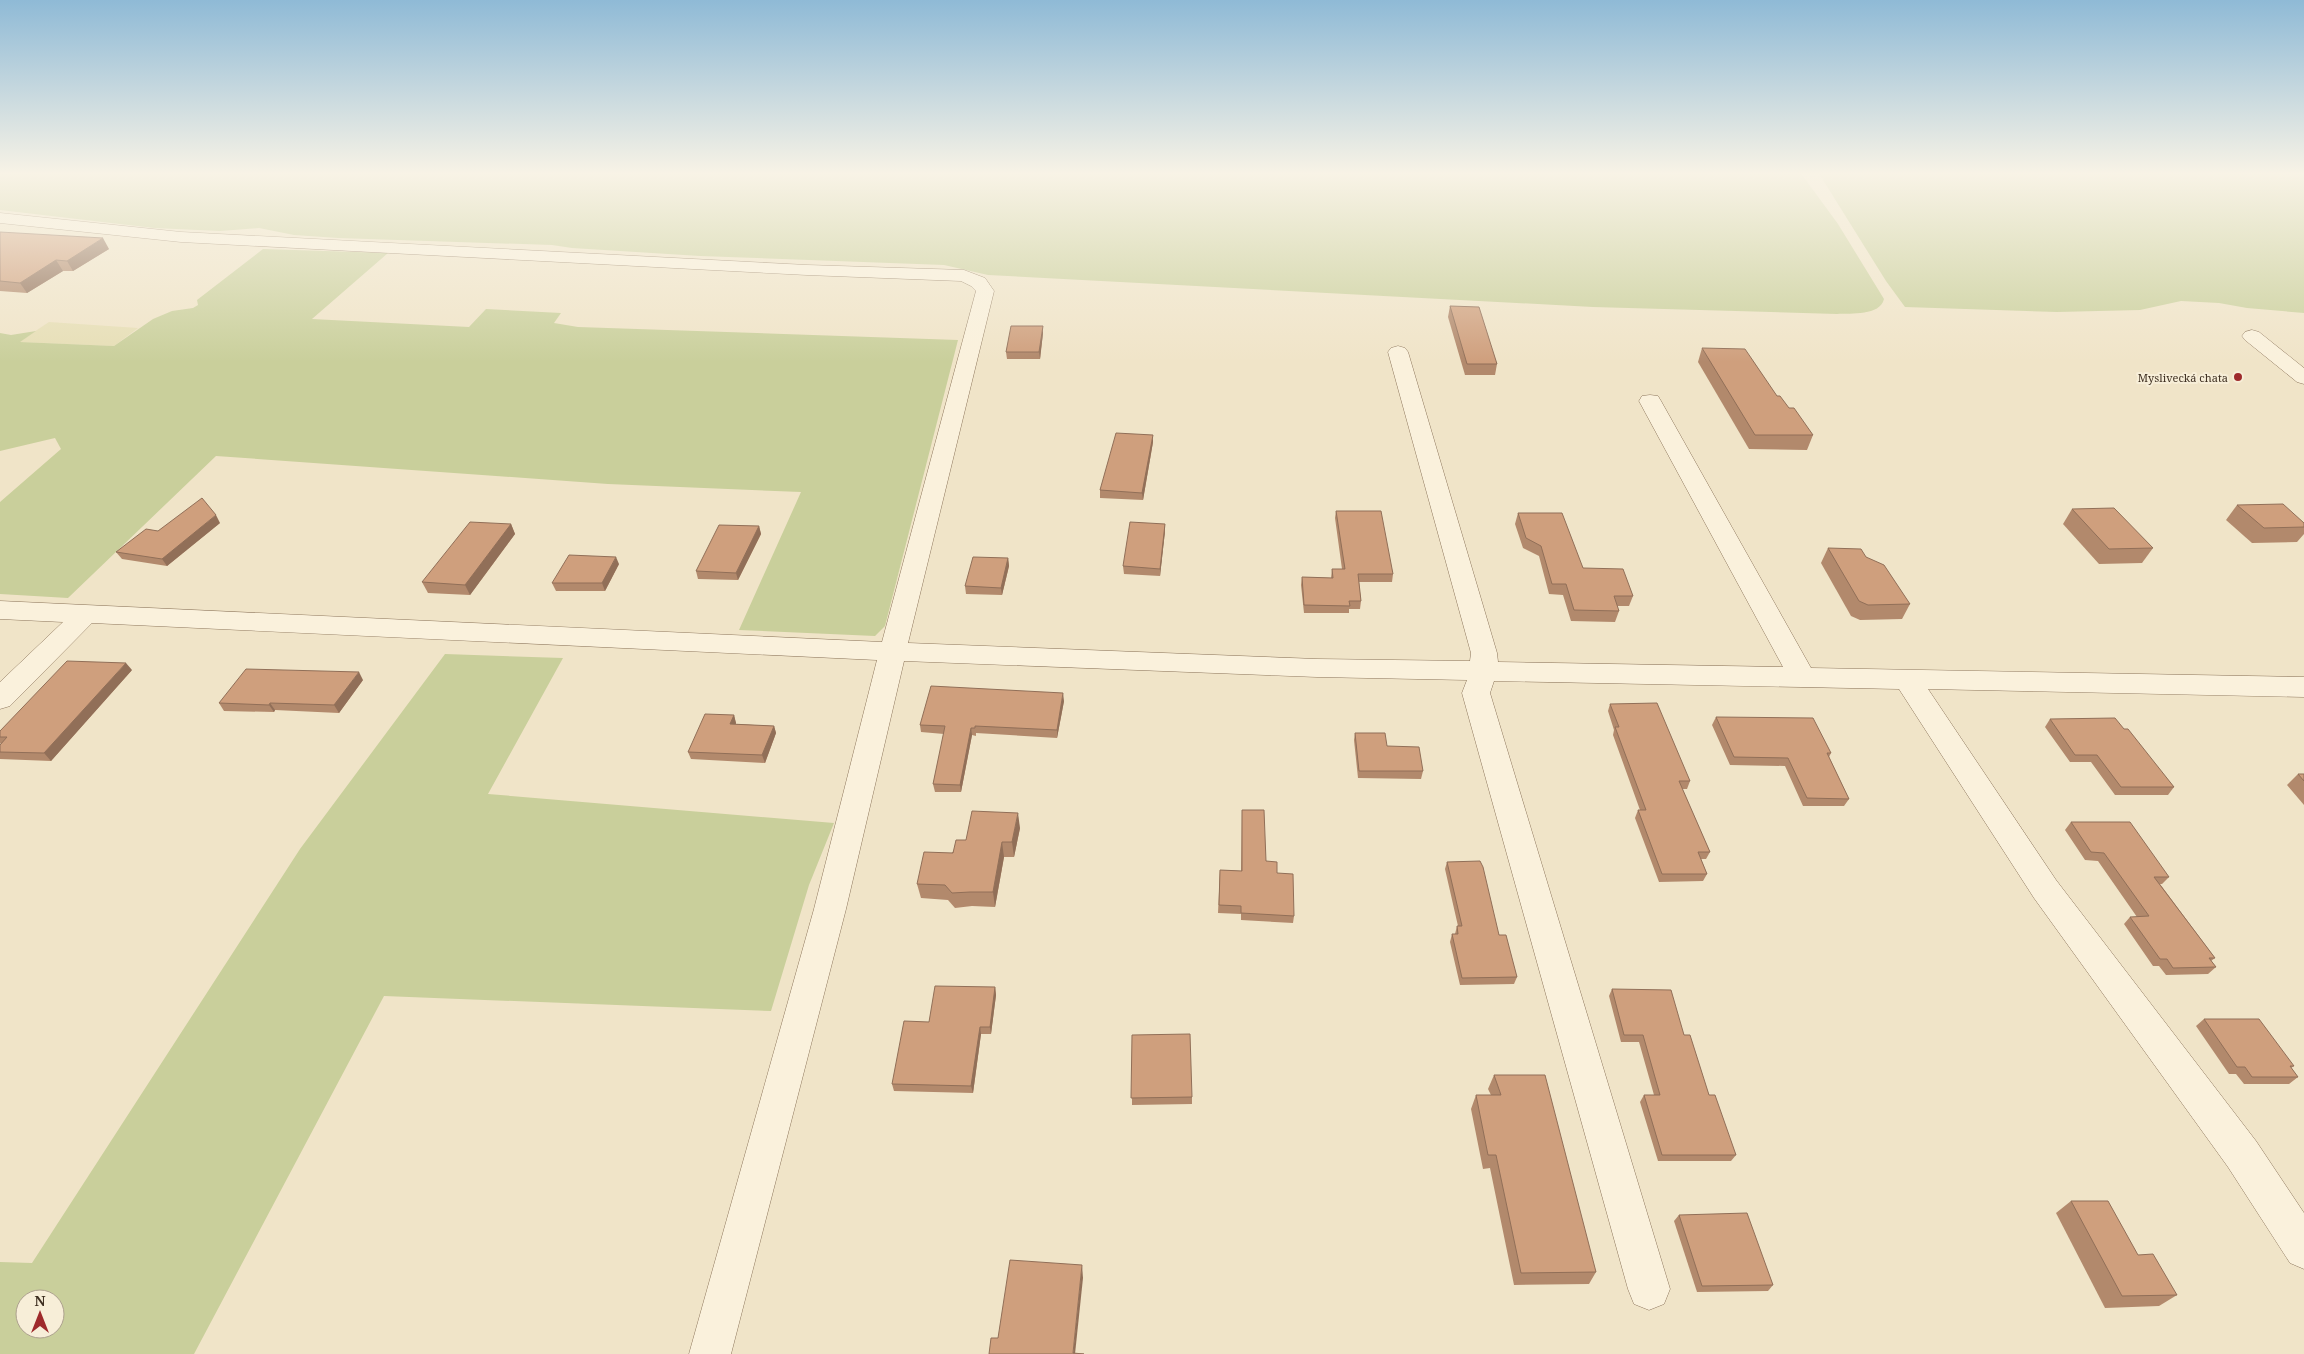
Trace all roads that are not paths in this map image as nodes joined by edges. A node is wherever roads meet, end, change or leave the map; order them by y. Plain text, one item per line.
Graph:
1 (164, 235) edge
2 (2252, 336) dead end
3 (1398, 352) dead end
4 (2304, 378) edge
5 (1650, 401) dead end
6 (0, 610) edge
7 (86, 614) junction
8 (893, 651) junction
9 (1484, 670) junction
10 (1802, 677) junction
11 (1907, 680) junction
12 (2304, 687) edge
13 (0, 699) edge
14 (2304, 1249) edge
15 (1649, 1289) dead end
16 (710, 1354) edge

1 - 8 street
2 - 4 street
3 - 9 street
5 - 10 street
6 - 7 street
7 - 8 street
7 - 13 street
8 - 9 street
8 - 16 street
9 - 10 street
9 - 15 street
10 - 11 street
11 - 12 street
11 - 14 street

